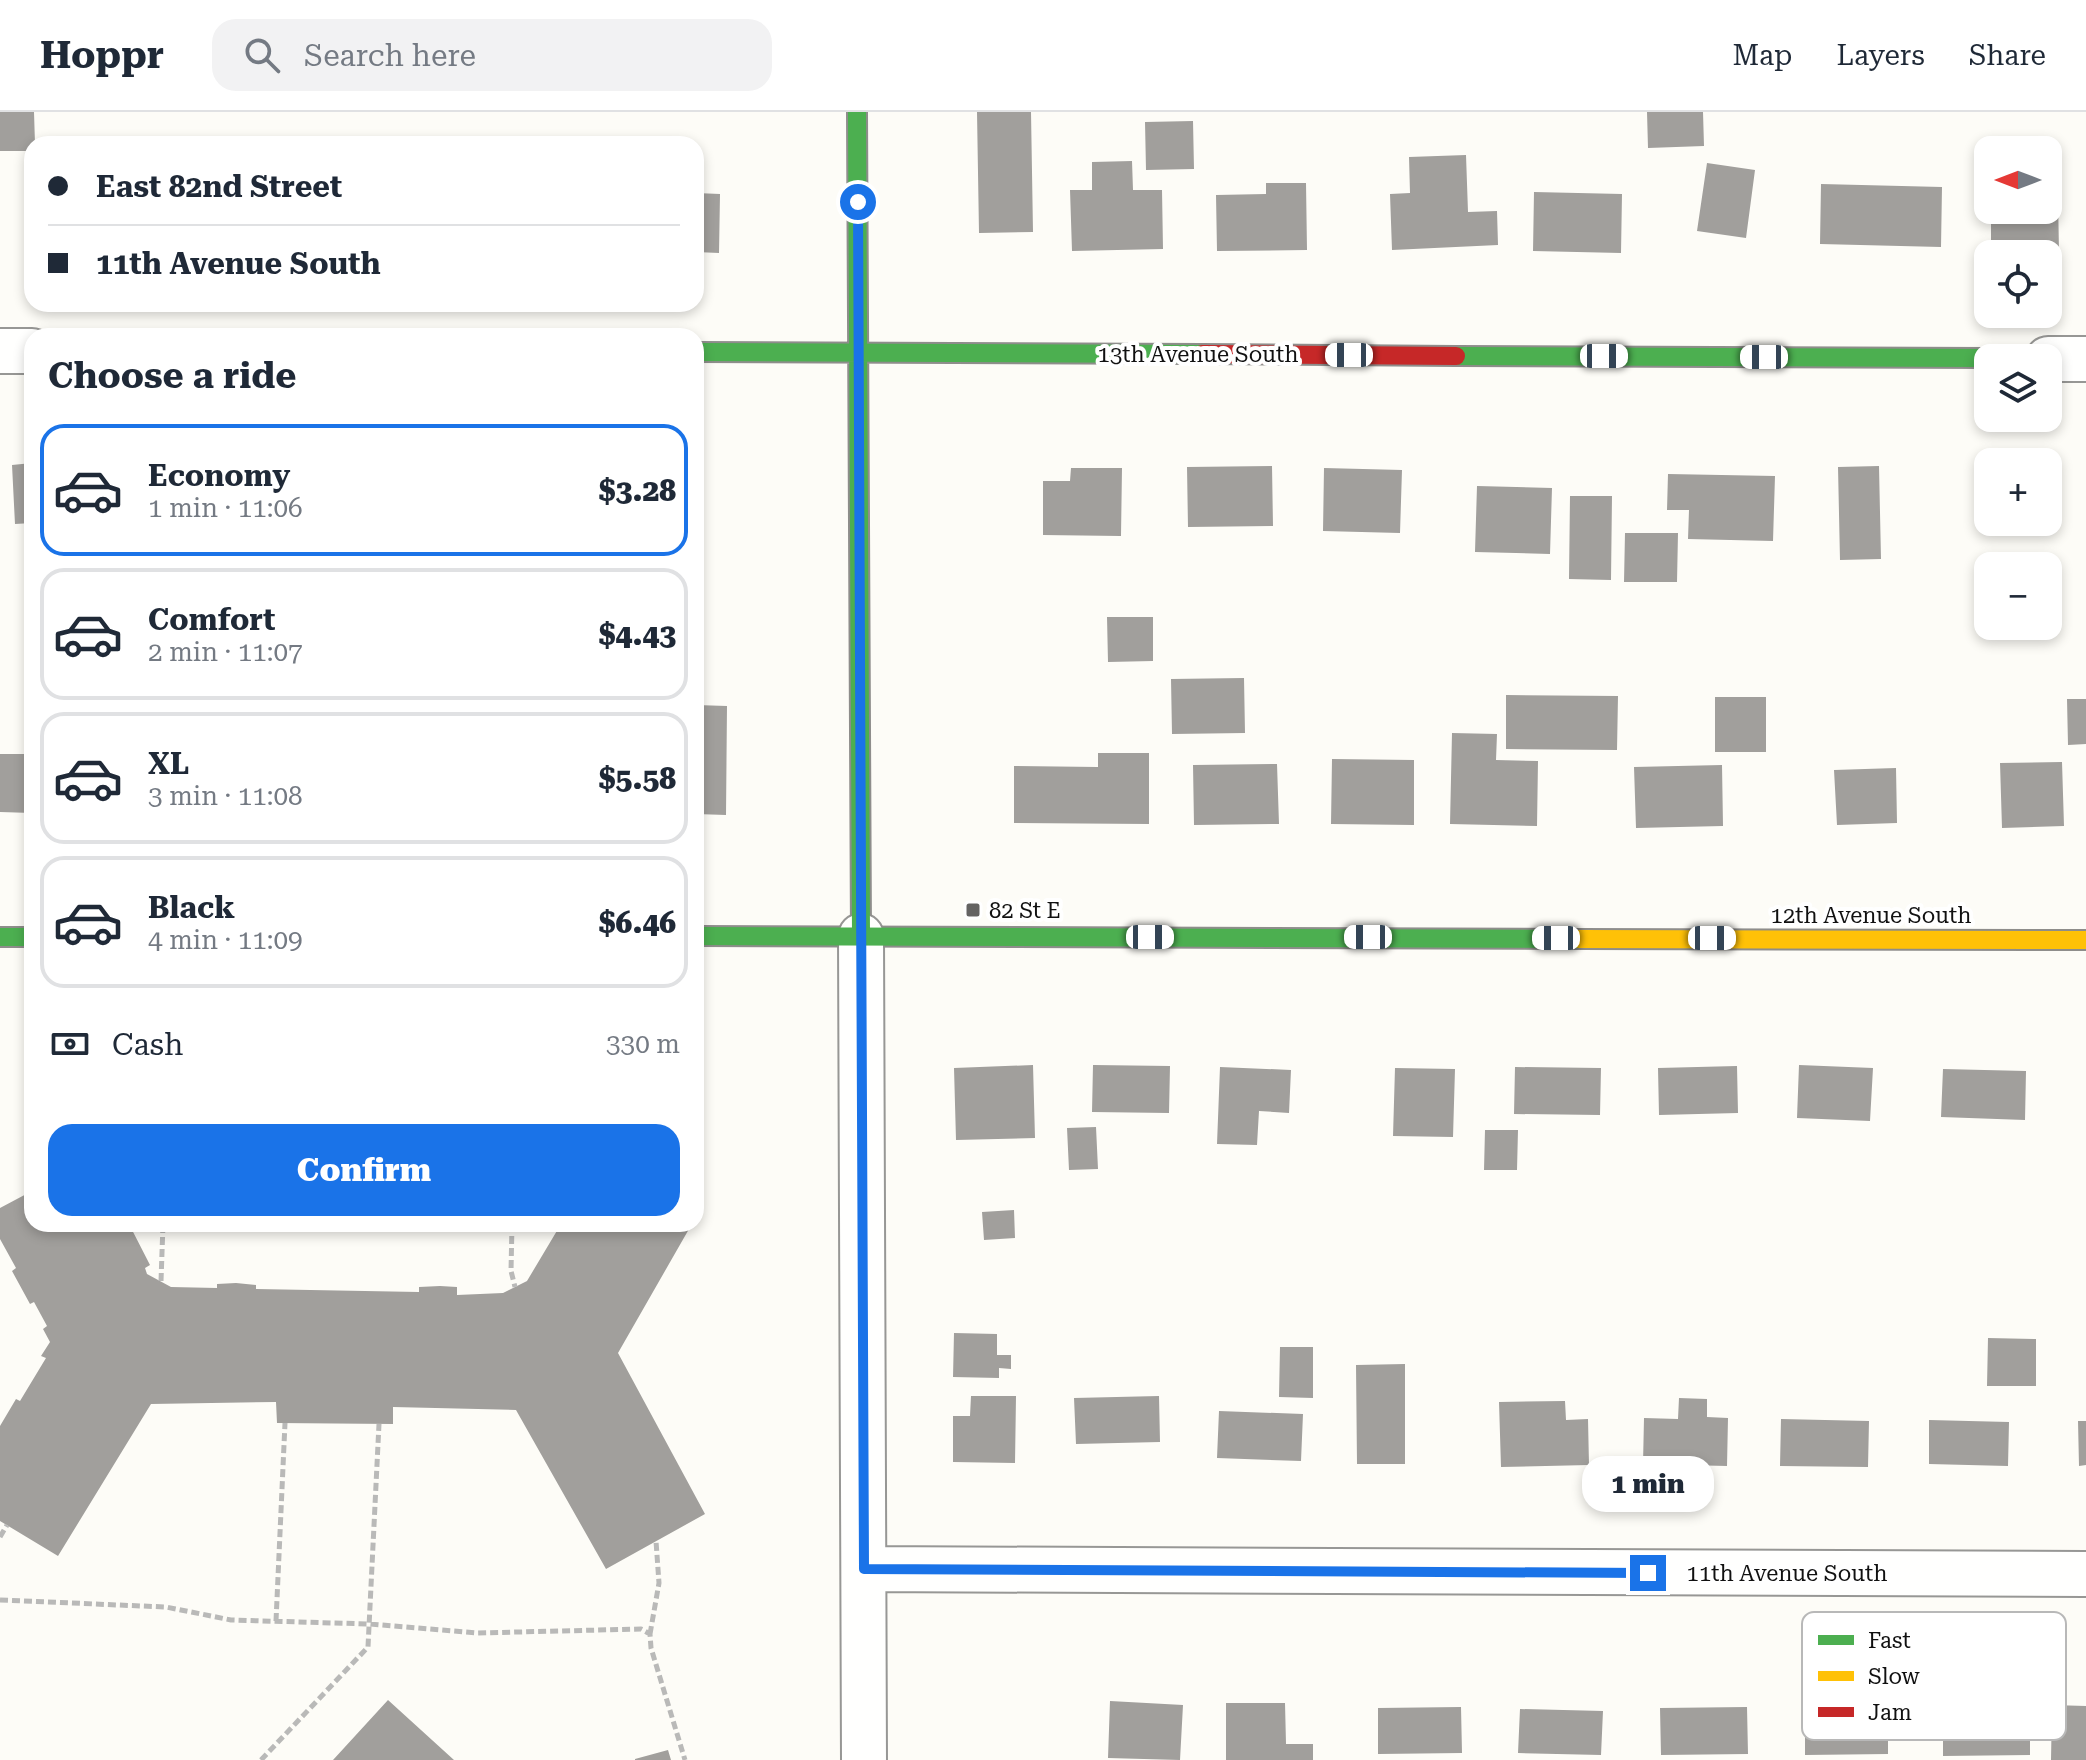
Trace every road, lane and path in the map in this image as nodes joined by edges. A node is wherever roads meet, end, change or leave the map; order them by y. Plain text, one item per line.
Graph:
1 (857, 112) edge
2 (0, 351) edge
3 (24, 351) edge
4 (704, 352) edge
5 (858, 352) junction
6 (1974, 358) edge
7 (2062, 359) edge
8 (2086, 359) edge
9 (704, 936) edge
10 (861, 936) junction
11 (0, 937) edge
12 (24, 937) edge
13 (2086, 940) edge
14 (163, 1232) edge
15 (512, 1232) edge
16 (161, 1281) dead end
17 (515, 1287) dead end
18 (285, 1423) dead end
19 (379, 1424) dead end
20 (7, 1525) dead end
21 (0, 1537) edge
22 (656, 1541) dead end
23 (864, 1569) junction
24 (2086, 1574) edge
25 (0, 1600) edge
26 (276, 1621) junction
27 (369, 1624) junction
28 (650, 1634) junction
29 (261, 1760) edge
30 (685, 1760) edge
31 (864, 1760) edge

1 - 5 street
2 - 3 street
4 - 5 street, 13th Avenue South
5 - 6 street, 13th Avenue South
5 - 10 street
7 - 8 street
9 - 10 street, 12th Avenue South
10 - 13 street, 12th Avenue South
10 - 23 street
11 - 12 street
14 - 16 path
15 - 17 path
18 - 26 path
19 - 27 path
20 - 21 path
22 - 28 path
23 - 24 street, 11th Avenue South
23 - 31 street
25 - 26 path
26 - 27 path
27 - 28 path
27 - 29 path
28 - 30 path

